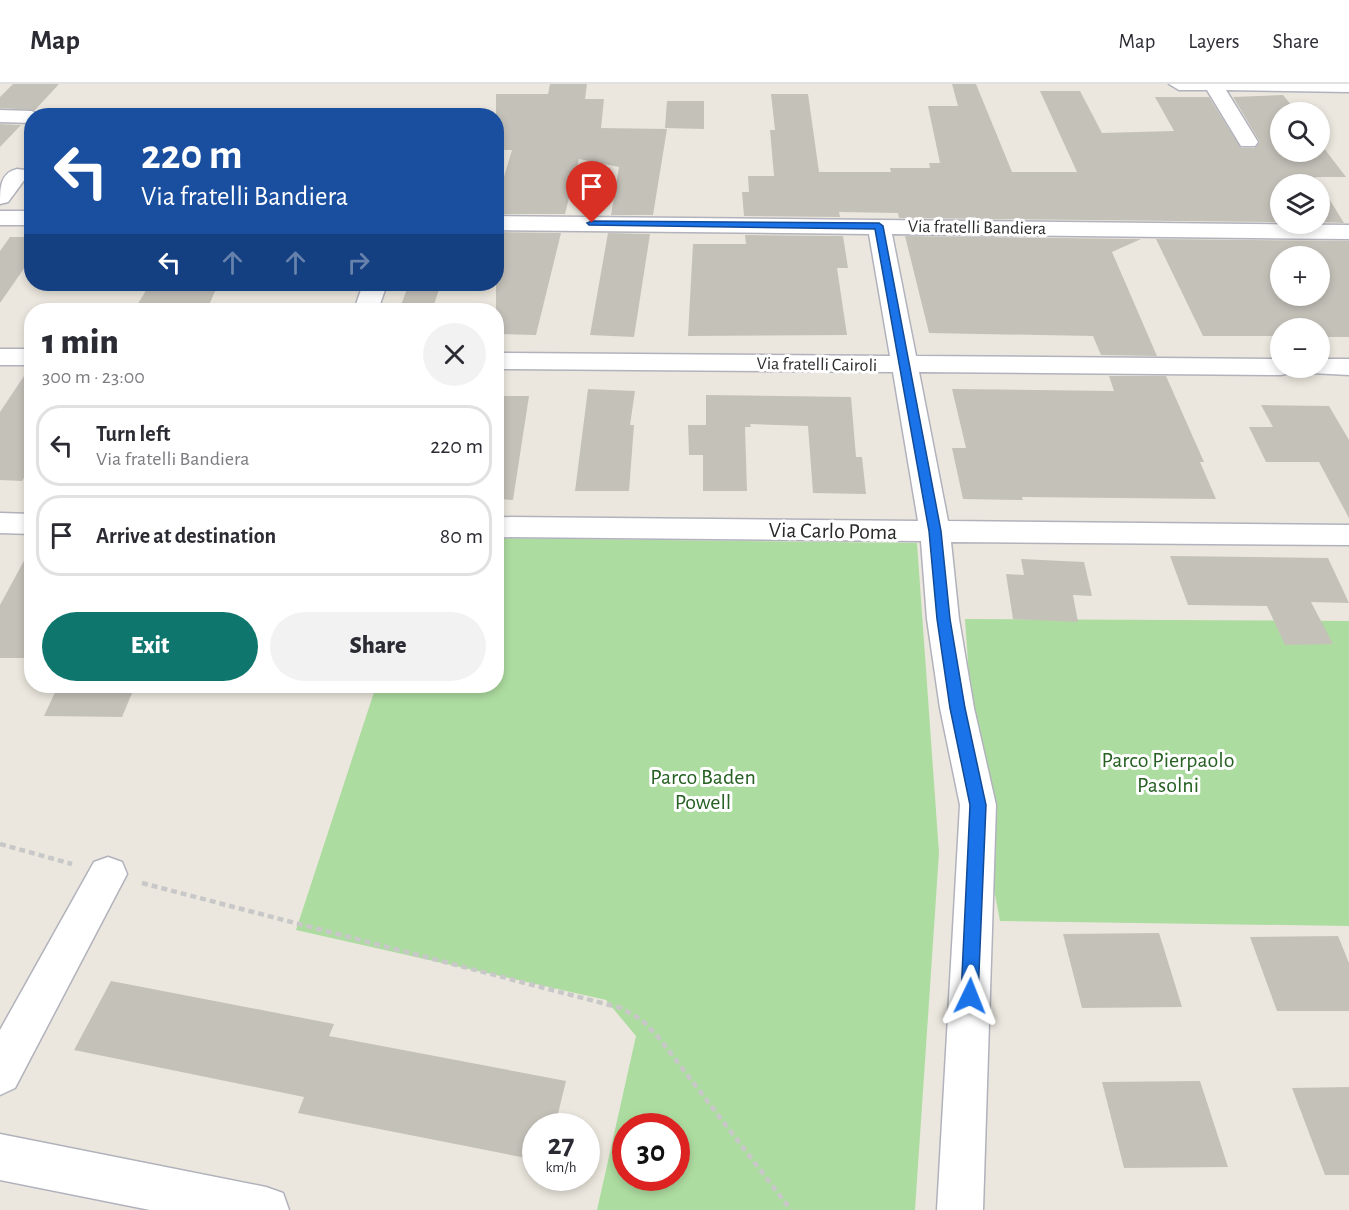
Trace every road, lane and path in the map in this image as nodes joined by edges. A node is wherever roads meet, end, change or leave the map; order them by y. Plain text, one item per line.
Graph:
1 (1179, 84) edge
2 (1213, 84) edge
3 (1349, 86) edge
4 (0, 116) edge
5 (24, 117) edge
6 (1248, 142) dead end
7 (17, 175) dead end
8 (0, 197) edge
9 (0, 218) edge
10 (24, 218) edge
11 (504, 223) edge
12 (879, 226) junction
13 (1349, 232) edge
14 (0, 357) edge
15 (24, 357) edge
16 (504, 361) edge
17 (904, 365) junction
18 (1270, 367) edge
19 (1330, 367) edge
20 (1349, 367) edge
21 (0, 523) edge
22 (24, 524) edge
23 (504, 527) edge
24 (935, 531) junction
25 (1349, 535) edge
26 (0, 844) edge
27 (108, 874) junction
28 (0, 1073) edge
29 (0, 1157) edge
30 (266, 1210) edge
31 (791, 1210) edge
32 (960, 1210) edge

1 - 2 street
2 - 3 street
2 - 6 street
4 - 5 street
7 - 8 street
9 - 10 street
11 - 12 street, Via fratelli Bandiera
12 - 13 street, Via fratelli Bandiera
12 - 17 street
14 - 15 street
16 - 17 street, Via fratelli Cairoli
17 - 18 street, Via fratelli Cairoli
17 - 24 street
19 - 20 street
21 - 22 street
23 - 24 street, Via Carlo Poma
24 - 25 street, Via Carlo Poma
24 - 32 street
26 - 27 path
27 - 28 street
27 - 31 path
29 - 30 street

